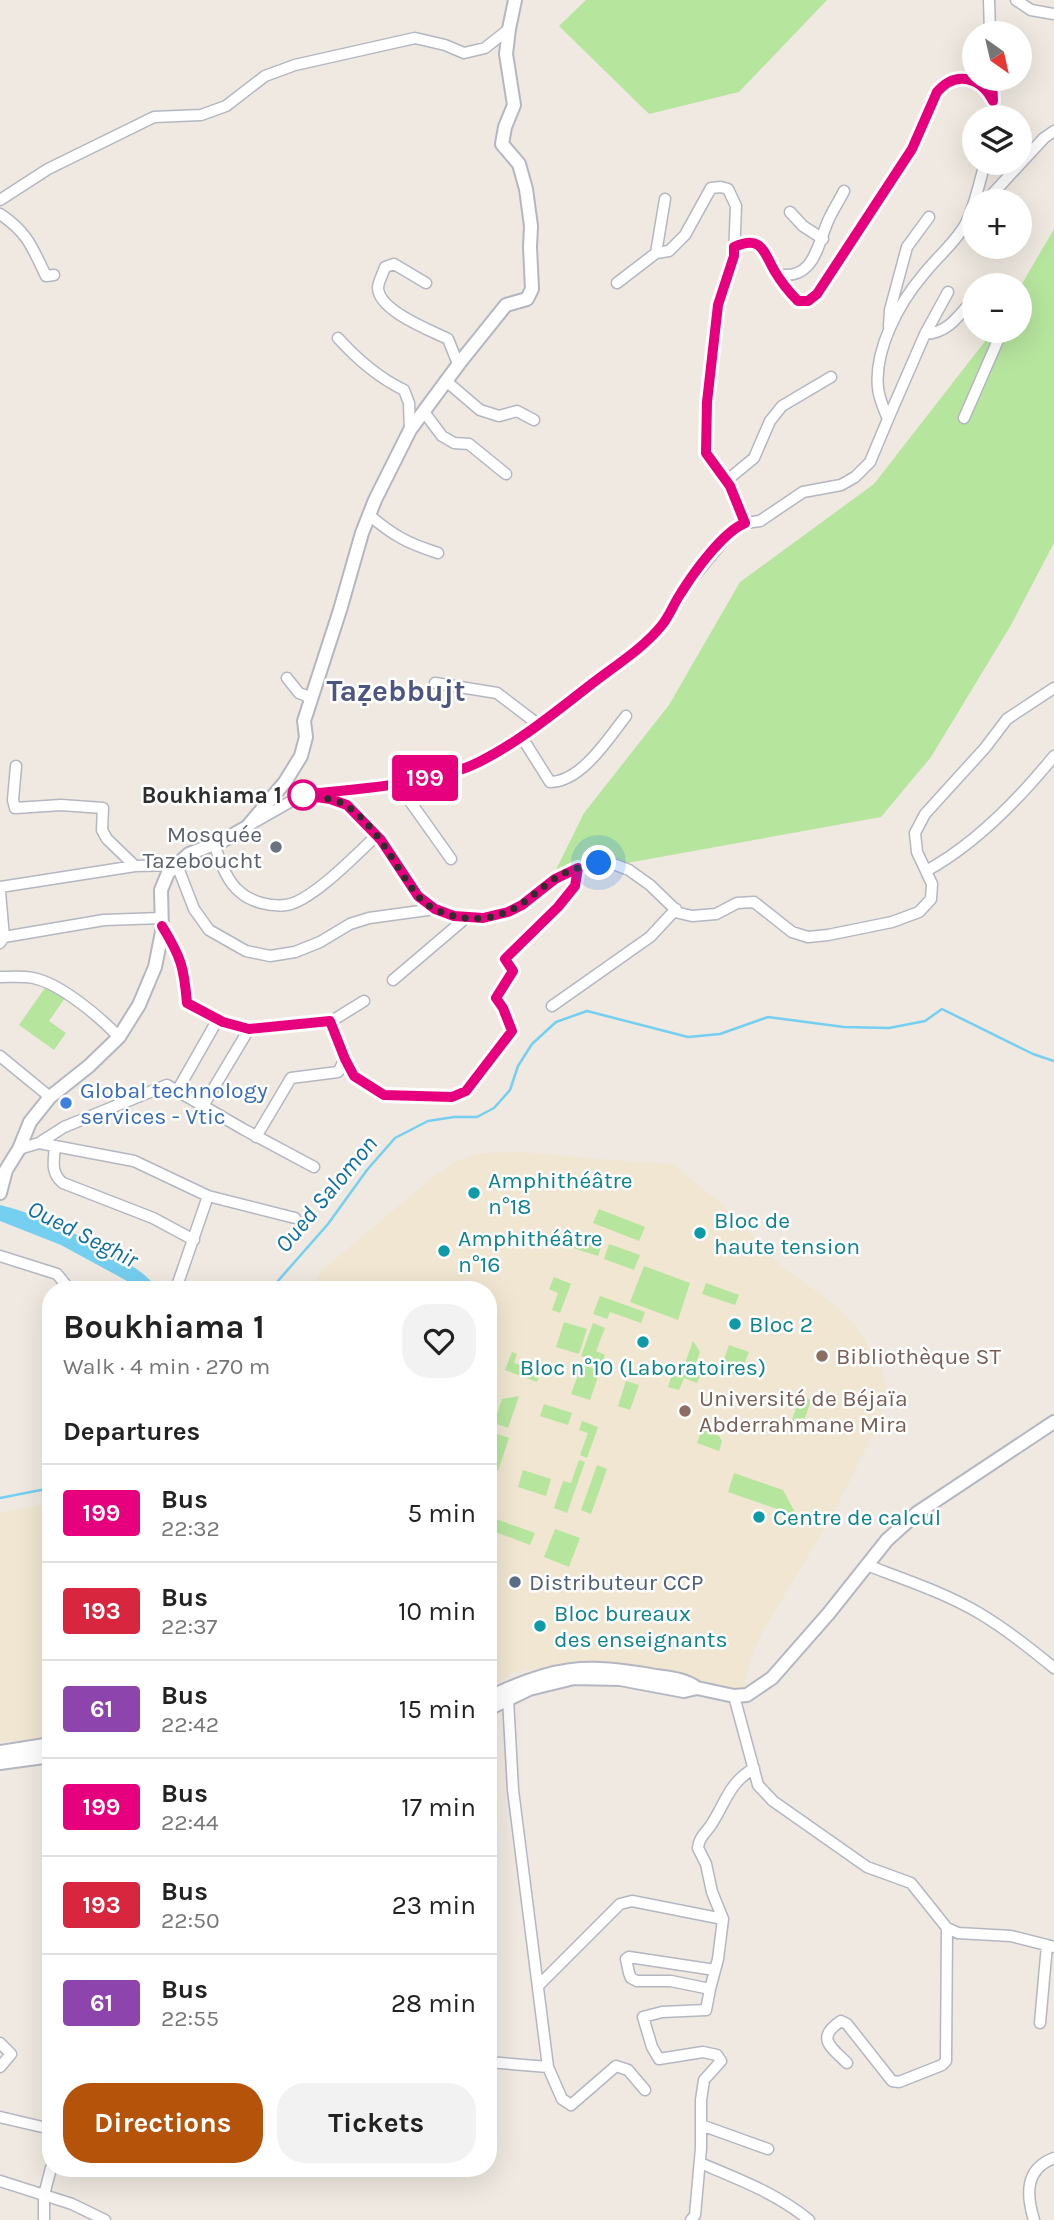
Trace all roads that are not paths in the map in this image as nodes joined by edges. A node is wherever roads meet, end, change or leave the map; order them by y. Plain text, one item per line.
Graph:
1 (515, 0) edge
2 (989, 0) edge
3 (1016, 0) edge
4 (1054, 14) edge
5 (990, 21) edge
6 (509, 29) junction
7 (993, 91) edge
8 (993, 101) junction
9 (994, 105) edge
10 (1054, 131) edge
11 (997, 189) edge
12 (844, 191) dead end
13 (666, 199) dead end
14 (0, 200) edge
15 (790, 212) dead end
16 (0, 214) edge
17 (929, 217) dead end
18 (962, 228) edge
19 (823, 239) junction
20 (734, 247) junction
21 (656, 253) junction
22 (776, 274) junction
23 (54, 275) dead end
24 (426, 283) dead end
25 (617, 284) dead end
26 (948, 292) dead end
27 (962, 311) edge
28 (889, 329) junction
29 (925, 334) junction
30 (338, 338) dead end
31 (998, 343) edge
32 (458, 364) junction
33 (831, 377) dead end
34 (446, 381) junction
35 (424, 412) junction
36 (964, 418) dead end
37 (888, 419) junction
38 (534, 420) dead end
39 (410, 430) junction
40 (506, 474) dead end
41 (726, 481) junction
42 (369, 515) junction
43 (745, 523) junction
44 (438, 553) dead end
45 (287, 678) dead end
46 (435, 683) dead end
47 (1054, 688) edge
48 (312, 698) junction
49 (626, 716) dead end
50 (539, 725) junction
51 (521, 736) junction
52 (1054, 756) edge
53 (16, 766) dead end
54 (397, 783) junction
55 (302, 795) junction
56 (247, 827) junction
57 (377, 835) junction
58 (214, 844) junction
59 (451, 859) dead end
60 (177, 865) junction
61 (135, 866) junction
62 (578, 868) junction
63 (926, 871) junction
64 (0, 887) edge
65 (0, 892) edge
66 (435, 909) junction
67 (676, 909) junction
68 (467, 917) junction
69 (162, 922) junction
70 (2, 940) edge
71 (0, 977) edge
72 (393, 980) dead end
73 (364, 1000) dead end
74 (552, 1006) dead end
75 (218, 1019) junction
76 (330, 1021) junction
77 (249, 1029) junction
78 (119, 1037) junction
79 (0, 1056) edge
80 (345, 1059) junction
81 (338, 1072) junction
82 (354, 1076) junction
83 (177, 1091) junction
84 (50, 1097) junction
85 (203, 1106) junction
86 (256, 1137) junction
87 (38, 1143) junction
88 (55, 1146) junction
89 (19, 1149) junction
90 (314, 1167) dead end
91 (2, 1178) edge
92 (208, 1196) junction
93 (295, 1218) dead end
94 (194, 1240) junction
95 (0, 1255) edge
96 (63, 1281) edge
97 (179, 1281) edge
98 (1054, 1422) edge
99 (869, 1566) junction
100 (1054, 1668) edge
101 (697, 1688) junction
102 (497, 1694) edge
103 (734, 1696) junction
104 (508, 1699) junction
105 (497, 1704) edge
106 (42, 1745) edge
107 (0, 1752) edge
108 (42, 1757) edge
109 (0, 1763) edge
110 (754, 1768) junction
111 (723, 1919) junction
112 (947, 1928) junction
113 (1050, 1946) edge
114 (715, 1970) junction
115 (538, 1986) junction
116 (710, 1989) junction
117 (1040, 2023) dead end
118 (0, 2043) edge
119 (497, 2063) edge
120 (847, 2063) dead end
121 (0, 2067) edge
122 (548, 2067) junction
123 (645, 2090) dead end
124 (0, 2117) edge
125 (701, 2125) junction
126 (42, 2127) edge
127 (768, 2149) dead end
128 (1054, 2158) edge
129 (700, 2163) junction
130 (49, 2177) edge
131 (0, 2181) edge
132 (44, 2195) junction
133 (807, 2219) edge
134 (44, 2220) edge
135 (105, 2220) edge
136 (691, 2220) edge
137 (1034, 2220) edge

1 - 6 street
2 - 5 street
3 - 4 street
6 - 14 street
6 - 32 street
7 - 8 street
8 - 9 street
8 - 22 street
10 - 11 street
12 - 19 street
13 - 21 street
15 - 19 street
16 - 23 street
17 - 28 street
18 - 28 street
19 - 22 street
20 - 21 street
20 - 22 street
20 - 41 street
21 - 25 street
24 - 32 street
26 - 29 street
27 - 29 street
28 - 37 street
29 - 37 street
30 - 39 street
31 - 36 street
32 - 34 street
33 - 41 street
34 - 35 street
34 - 38 street
35 - 39 street
35 - 40 street
37 - 43 street
39 - 42 street
41 - 43 street
42 - 44 street
42 - 48 street
43 - 50 street
45 - 48 street
46 - 50 street
47 - 63 street
48 - 56 street
49 - 51 street
50 - 51 street
51 - 54 street
52 - 63 street
53 - 61 street
54 - 55 street
54 - 59 street
55 - 56 street
55 - 57 street
56 - 58 street
57 - 58 street
57 - 66 street
58 - 60 street
60 - 61 street
60 - 66 street
60 - 69 street
61 - 64 street
62 - 67 street
62 - 68 street
62 - 82 street
63 - 67 street
65 - 70 street
66 - 68 street
67 - 74 street
68 - 72 street
69 - 70 street
69 - 75 street
69 - 78 street
71 - 78 street
73 - 76 street
75 - 77 street
75 - 83 street
76 - 77 street
76 - 80 street
77 - 85 street
78 - 84 street
79 - 84 street
80 - 81 street
80 - 82 street
81 - 82 street
81 - 86 street
83 - 85 street
83 - 87 street
84 - 89 street
85 - 86 street
86 - 90 street
87 - 88 street
87 - 89 street
88 - 92 street
88 - 94 street
89 - 91 street
92 - 93 street
92 - 94 street
94 - 97 street
95 - 96 street
98 - 99 street
99 - 100 street
99 - 103 street
101 - 102 street
101 - 103 street
101 - 104 street
103 - 110 street
104 - 105 street
104 - 115 street
106 - 107 street
108 - 109 street
110 - 111 street
110 - 112 street
111 - 114 street
111 - 115 street
112 - 113 street
112 - 120 street
113 - 117 street
114 - 116 street
114 - 116 street
115 - 122 street
116 - 125 street
118 - 121 street
119 - 122 street
122 - 123 street
124 - 126 street
125 - 127 street
125 - 129 street
128 - 137 street
129 - 133 street
129 - 136 street
130 - 132 street
131 - 132 street
132 - 134 street
132 - 135 street

